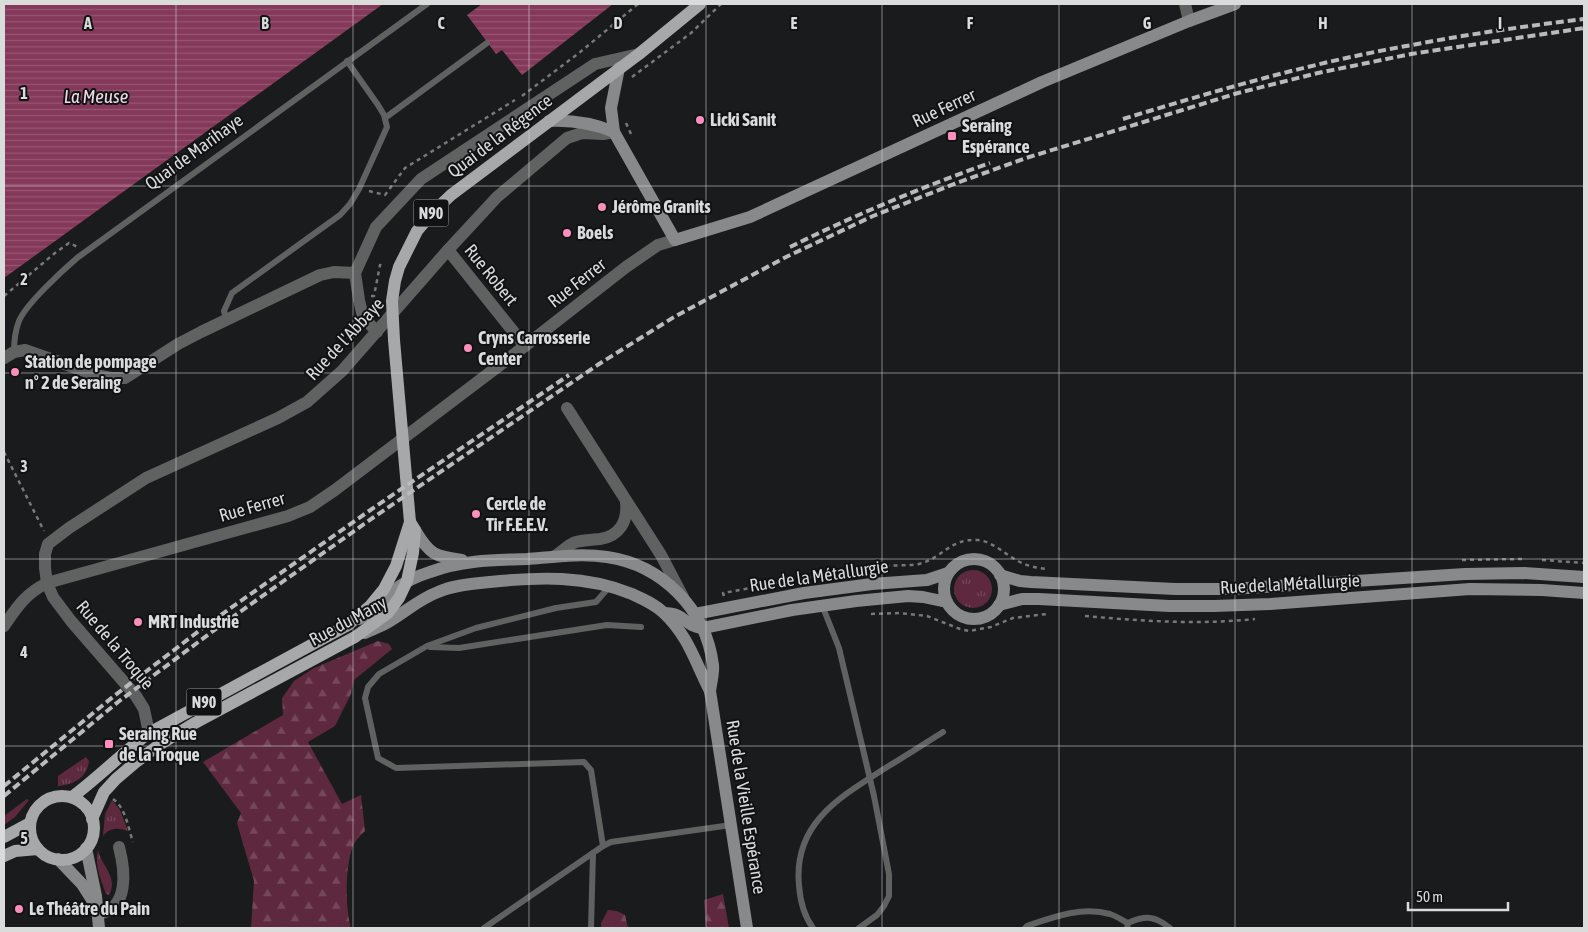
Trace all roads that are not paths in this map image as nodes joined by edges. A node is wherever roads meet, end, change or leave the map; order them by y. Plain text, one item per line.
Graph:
1 (426, 4) edge
2 (700, 4) edge
3 (1185, 4) edge
4 (1235, 4) edge
5 (1189, 21) junction
6 (487, 43) dead end
7 (639, 54) junction
8 (347, 61) junction
9 (619, 68) junction
10 (385, 118) junction
11 (549, 121) junction
12 (614, 132) junction
13 (675, 240) junction
14 (448, 250) junction
15 (355, 272) junction
16 (226, 320) junction
17 (377, 332) junction
18 (525, 346) junction
19 (9, 355) edge
20 (567, 408) dead end
21 (626, 502) junction
22 (413, 526) junction
23 (553, 557) junction
24 (470, 561) junction
25 (948, 573) junction
26 (1000, 575) junction
27 (1584, 577) edge
28 (407, 581) junction
29 (47, 583) junction
30 (610, 586) junction
31 (1584, 593) edge
32 (683, 597) junction
33 (947, 602) junction
34 (822, 605) junction
35 (999, 605) junction
36 (664, 613) junction
37 (695, 614) junction
38 (348, 625) junction
39 (4, 626) edge
40 (641, 627) dead end
41 (703, 628) junction
42 (355, 637) junction
43 (426, 646) junction
44 (710, 691) junction
45 (943, 732) dead end
46 (149, 733) junction
47 (72, 797) junction
48 (92, 819) junction
49 (30, 823) junction
50 (731, 825) junction
51 (4, 837) edge
52 (603, 846) junction
53 (119, 847) dead end
54 (86, 848) junction
55 (38, 849) junction
56 (593, 853) junction
57 (4, 856) edge
58 (58, 860) junction
59 (97, 909) junction
60 (1128, 926) edge
61 (99, 928) edge
62 (484, 928) edge
63 (591, 928) edge
64 (746, 928) edge
65 (813, 928) edge
66 (859, 928) edge
67 (1025, 928) edge
68 (1170, 928) edge

1 - 8 lane, Quai de Marihaye
2 - 7 main road, Quai de la Régence / N90
3 - 5 street
4 - 5 street, Rue Ferrer
5 - 13 street, Rue Ferrer
6 - 10 lane
7 - 9 main road, Quai de la Régence / N90
7 - 15 street
8 - 10 lane
8 - 19 lane, Quai de Marihaye
9 - 11 main road, Quai de la Régence / N90
9 - 12 street
10 - 16 lane
11 - 12 street
11 - 22 main road, Quai de la Régence / N90
12 - 13 street
12 - 14 street, Rue de l'Abbaye
13 - 18 street, Rue Ferrer
14 - 17 street, Rue de l'Abbaye
14 - 18 street, Rue Robert
15 - 16 street, Quai de Marihaye
15 - 17 street
16 - 19 street, Quai de Marihaye
17 - 29 street, Rue de l'Abbaye
18 - 29 street, Rue Ferrer
20 - 21 street, Rue de la Vieille Espérance
21 - 23 street
21 - 32 street, Rue de la Vieille Espérance
22 - 24 street
22 - 28 main road, N90
22 - 38 main road, N90
23 - 24 street
23 - 32 street
24 - 28 street
25 - 26 street, Rue de la Métallurgie
25 - 33 street
25 - 37 street, Rue de la Métallurgie
26 - 27 street, Rue de la Métallurgie
26 - 35 street
28 - 38 street
28 - 42 main road, N90
29 - 39 street, Rue Ferrer
29 - 46 street, Rue de la Troque
30 - 36 street, Rue du Many
30 - 42 street, Rue du Many
30 - 43 lane
31 - 35 street, Rue de la Métallurgie
32 - 37 street, Rue de la Vieille Espérance
33 - 34 street, Rue de la Métallurgie
33 - 35 street, Rue de la Métallurgie
34 - 41 street, Rue de la Métallurgie
34 - 66 lane
36 - 41 street
36 - 44 street, Rue de la Vieille Espérance
37 - 41 street, Rue de la Vieille Espérance
38 - 46 main road, Rue du Many / N90
40 - 43 lane
41 - 44 street, Rue de la Vieille Espérance
42 - 48 main road, Rue du Many / N90
43 - 52 lane
44 - 50 street, Rue de la Vieille Espérance
45 - 65 lane
46 - 47 main road, Rue du Many / N90
47 - 48 main road
47 - 49 main road
48 - 54 main road, Rue du Many
49 - 51 main road
49 - 55 main road
50 - 52 lane
50 - 64 street, Rue de la Vieille Espérance
52 - 56 lane
53 - 59 street
54 - 58 main road
54 - 59 street
55 - 57 main road
55 - 58 main road
56 - 62 lane
56 - 63 lane
58 - 59 street
59 - 61 street
60 - 67 lane
60 - 68 lane

